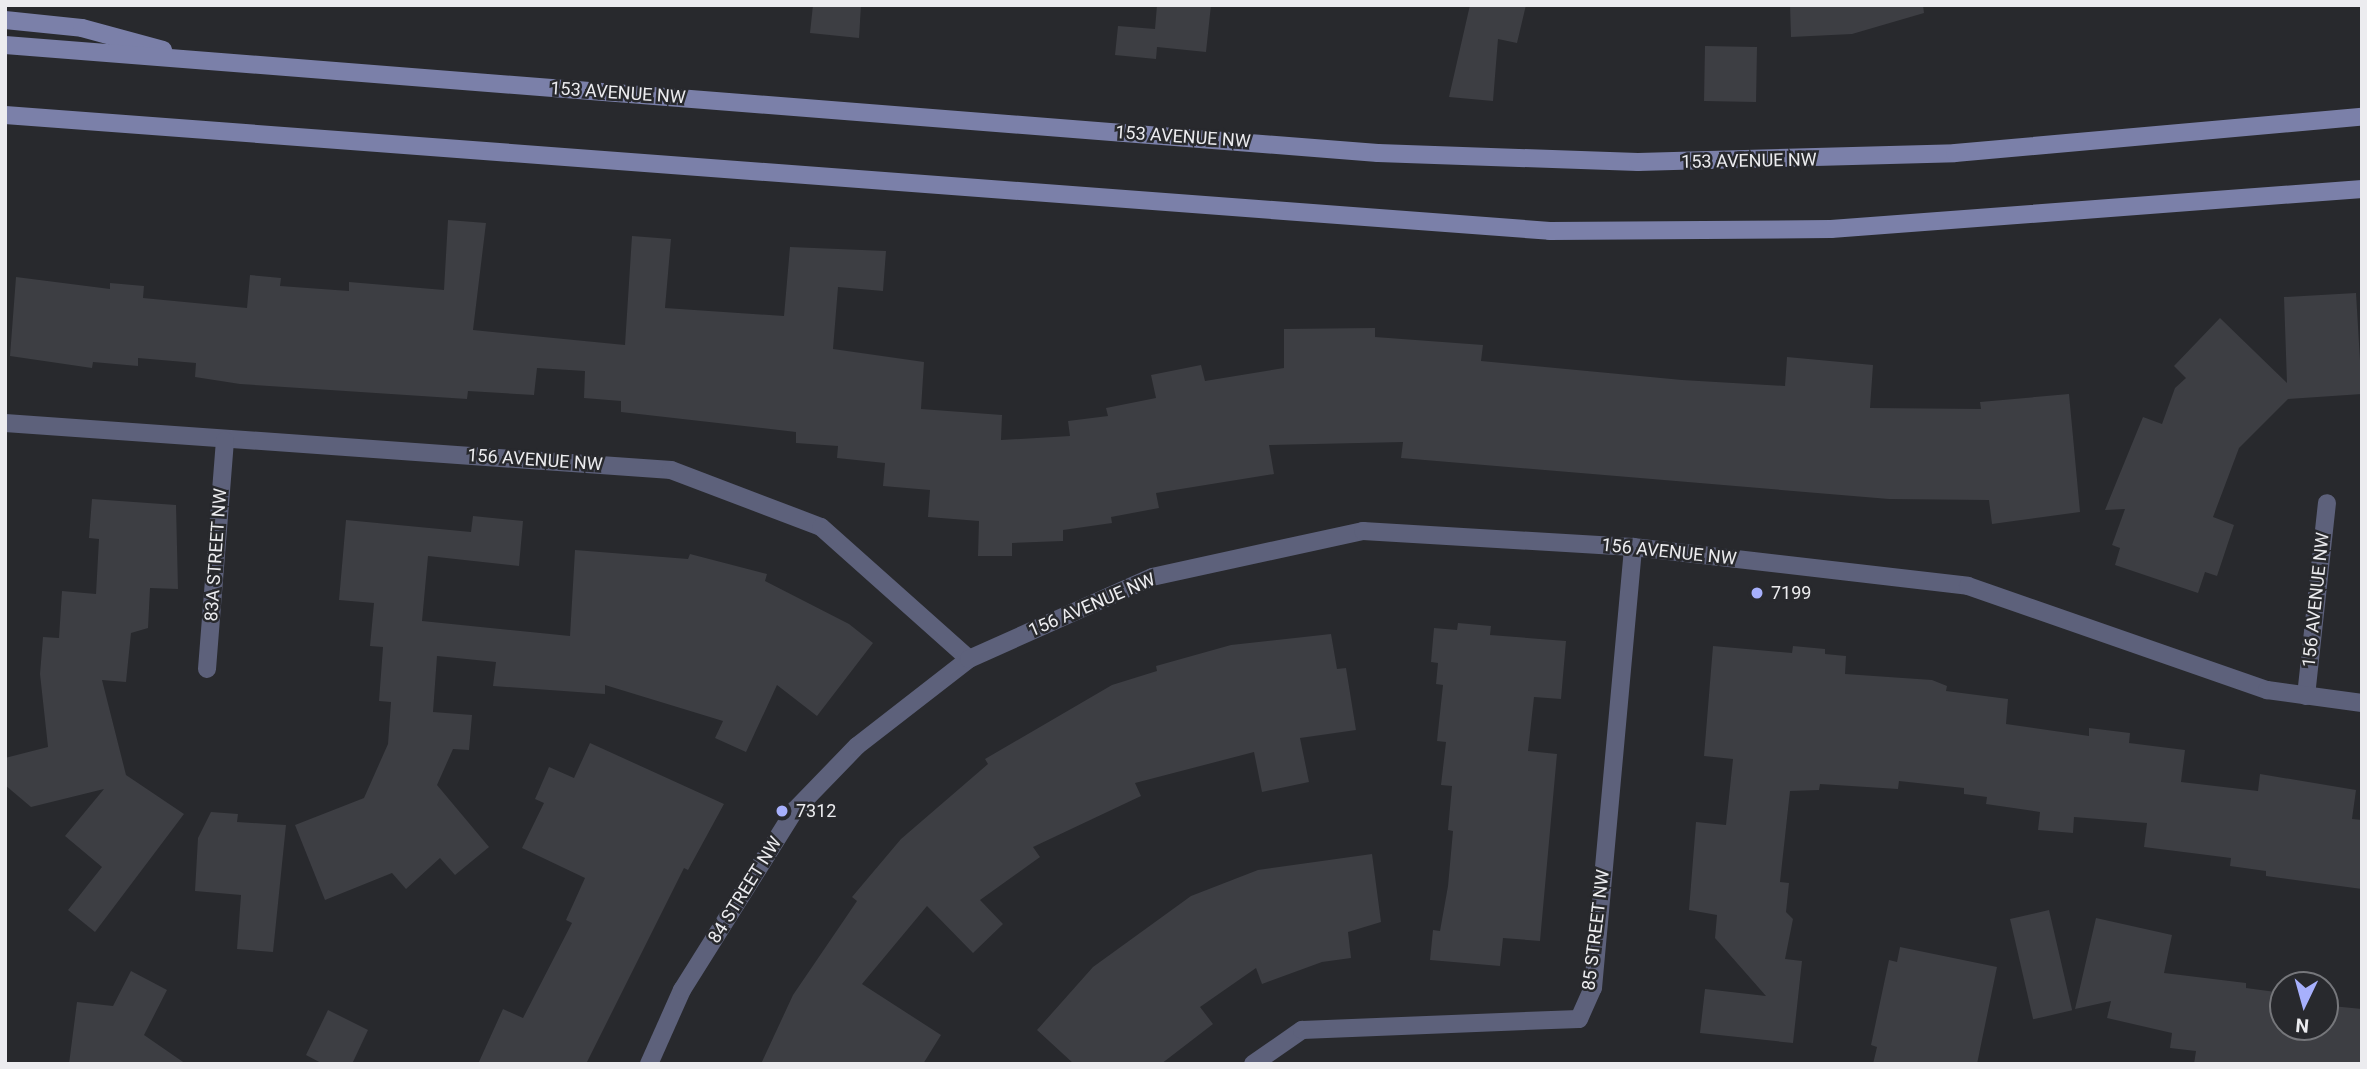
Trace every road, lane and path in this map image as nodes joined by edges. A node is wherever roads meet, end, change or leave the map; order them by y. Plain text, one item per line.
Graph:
1 (5, 20) edge
2 (5, 45) edge
3 (207, 61) junction
4 (5, 114) edge
5 (2362, 117) edge
6 (2362, 190) edge
7 (5, 423) edge
8 (225, 441) junction
9 (2327, 503) dead end
10 (1633, 547) junction
11 (969, 659) junction
12 (207, 669) dead end
13 (2306, 696) junction
14 (2362, 703) edge
15 (649, 1064) edge
16 (1253, 1064) edge

1 - 3 main road
2 - 3 main road, 153 AVENUE NW
3 - 5 main road, 153 AVENUE NW
4 - 6 main road
7 - 8 street, 156 AVENUE NW
8 - 11 street, 156 AVENUE NW
8 - 12 street, 83A STREET NW
9 - 13 street, 156 AVENUE NW
10 - 11 street, 156 AVENUE NW
10 - 13 street, 156 AVENUE NW
10 - 16 street, 85 STREET NW
11 - 15 street, 84 STREET NW
13 - 14 street, 156 AVENUE NW

